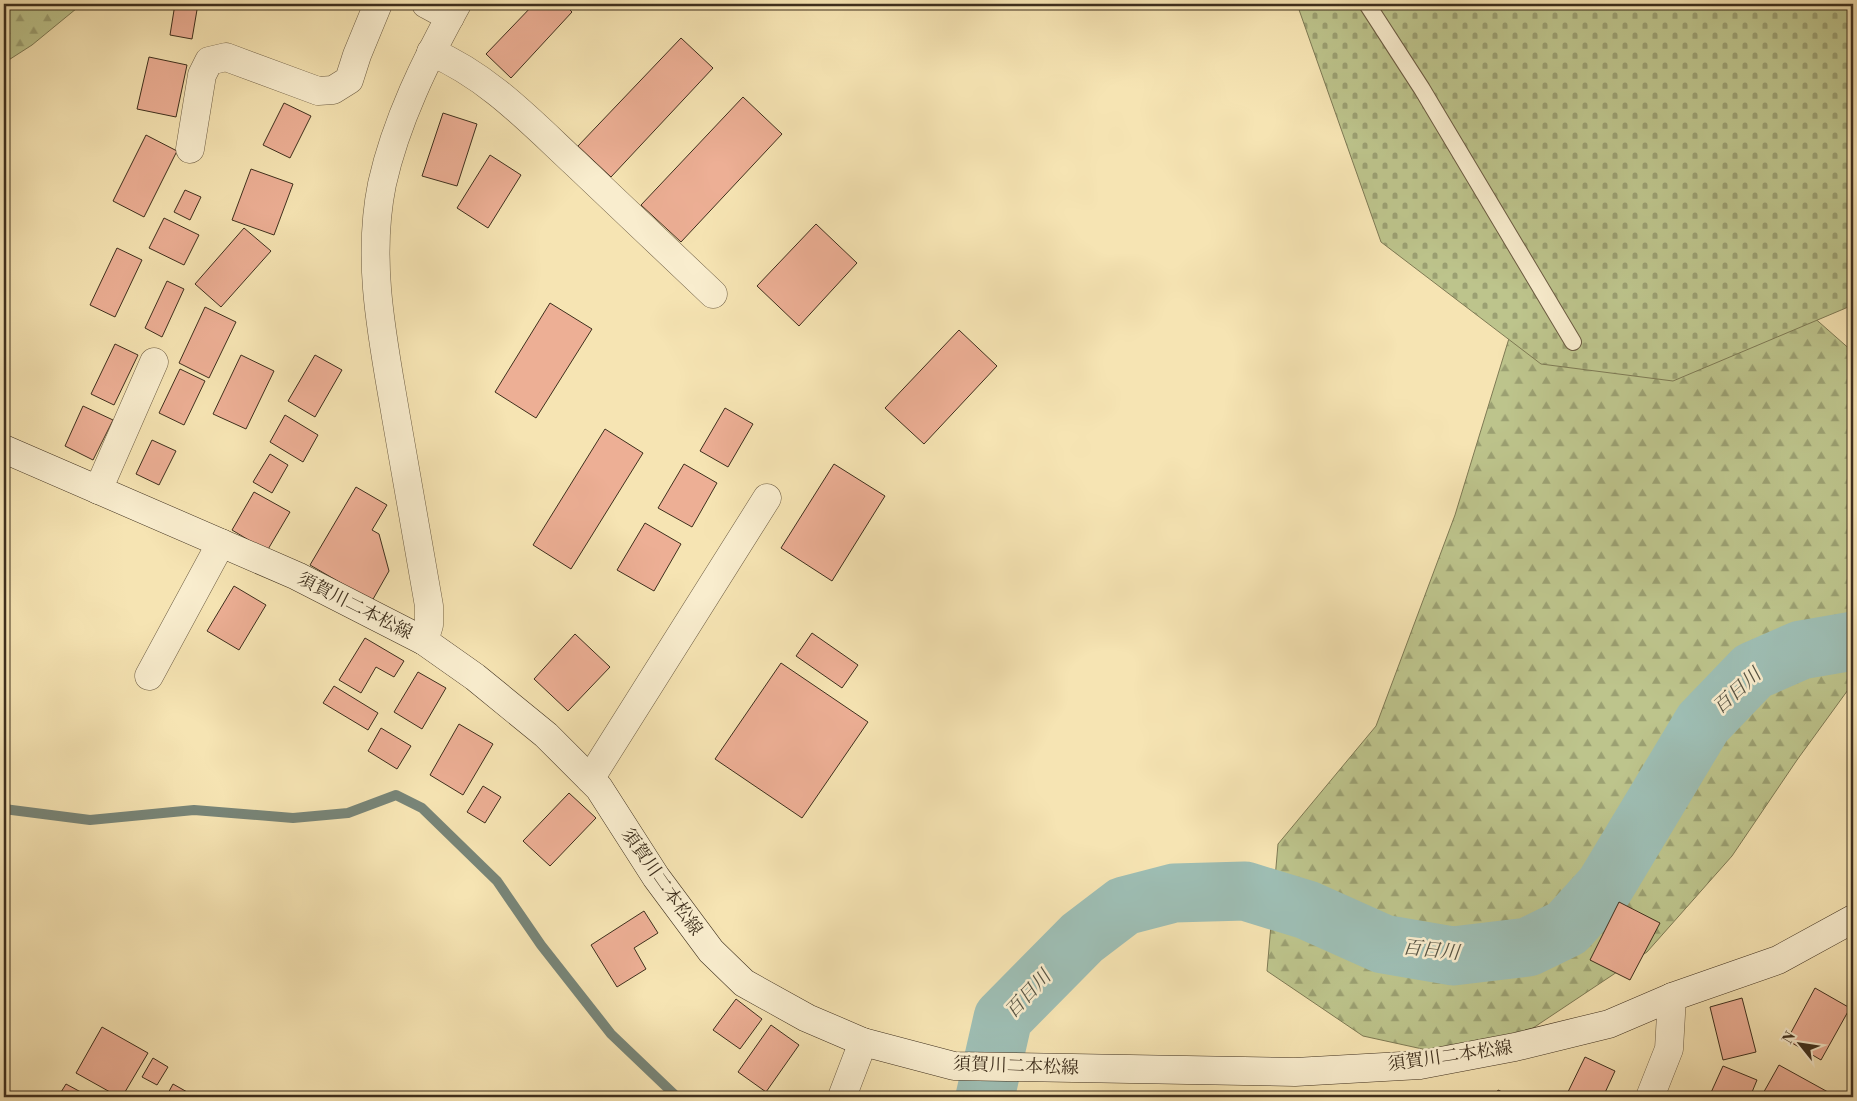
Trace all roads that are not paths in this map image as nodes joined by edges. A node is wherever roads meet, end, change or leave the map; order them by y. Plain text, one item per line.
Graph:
1 (378, 4) edge
2 (426, 4) edge
3 (1367, 4) edge
4 (453, 10) edge
5 (431, 52) junction
6 (190, 148) dead end
7 (713, 294) dead end
8 (1573, 342) dead end
9 (154, 362) dead end
10 (4, 449) edge
11 (98, 490) junction
12 (767, 498) dead end
13 (221, 543) junction
14 (424, 641) junction
15 (149, 676) dead end
16 (590, 779) junction
17 (1853, 919) edge
18 (1672, 997) junction
19 (863, 1042) junction
20 (842, 1097) edge
21 (1650, 1097) edge

1 - 6 street
2 - 4 street
3 - 8 lane
4 - 5 street
5 - 7 street
5 - 14 street
9 - 11 street
10 - 11 street, 須賀川二本松線
11 - 13 street, 須賀川二本松線
12 - 16 street
13 - 14 street, 須賀川二本松線
13 - 15 street
14 - 16 street, 須賀川二本松線
16 - 19 street, 須賀川二本松線
17 - 18 street, 須賀川二本松線
18 - 19 street, 須賀川二本松線
18 - 21 street
19 - 20 street

